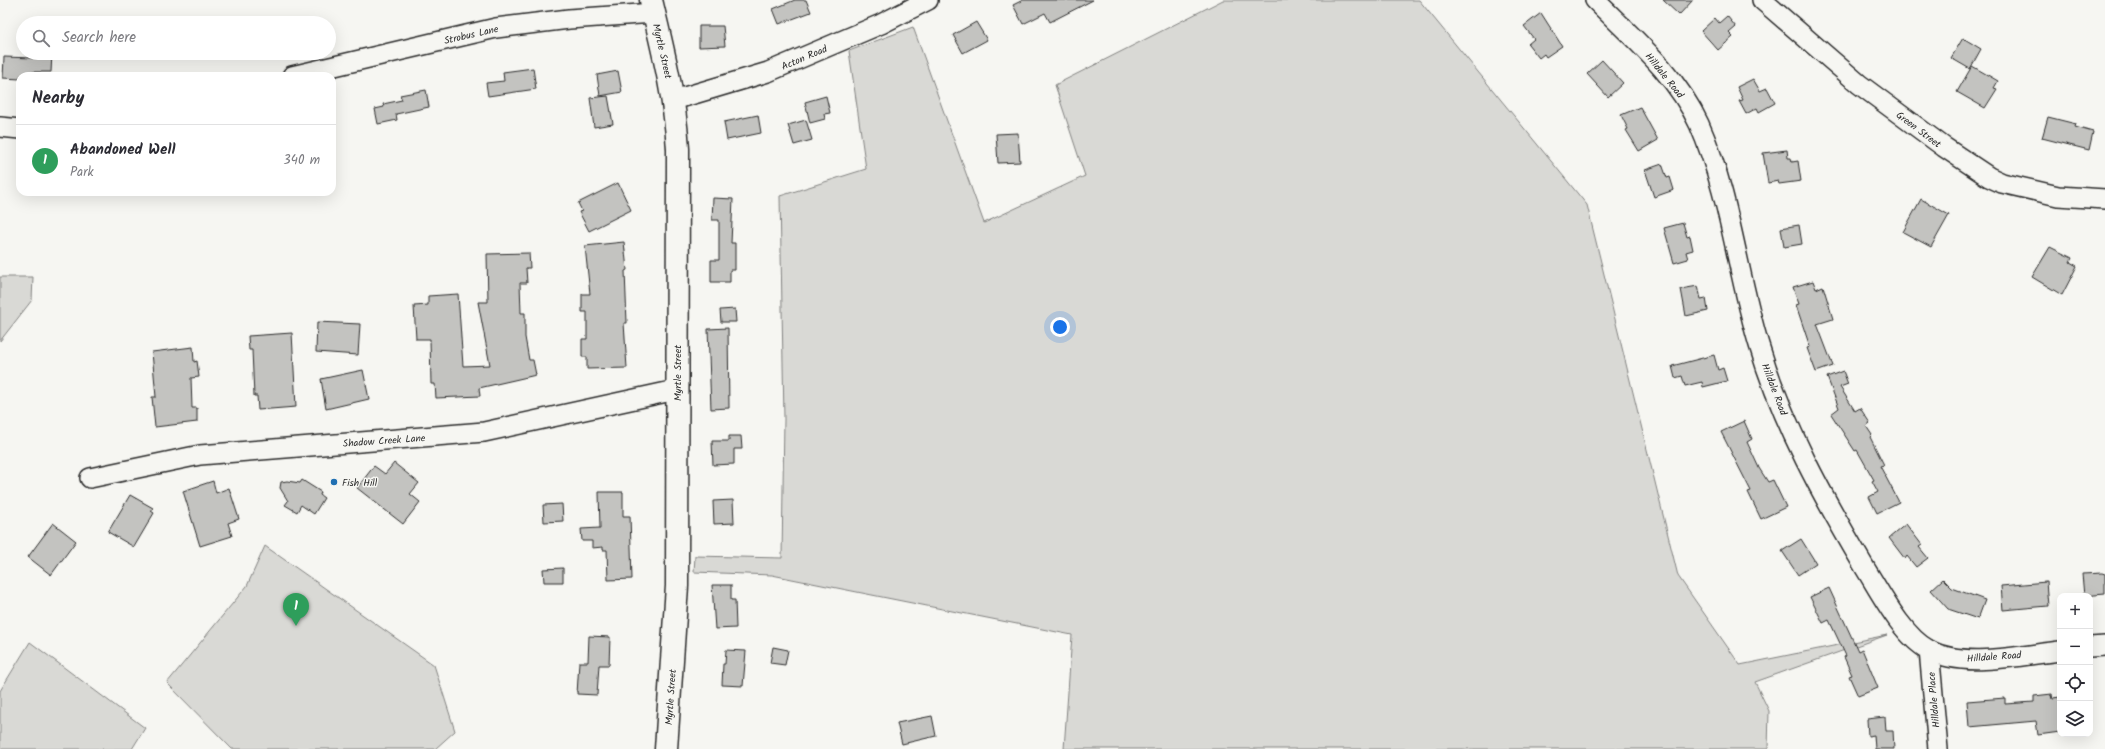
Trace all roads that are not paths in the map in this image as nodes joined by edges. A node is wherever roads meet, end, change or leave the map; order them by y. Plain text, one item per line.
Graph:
1 (928, 0) edge
2 (1595, 0) edge
3 (1762, 0) edge
4 (652, 7) edge
5 (309, 72) edge
6 (674, 100) junction
7 (0, 128) edge
8 (16, 129) edge
9 (2105, 199) edge
10 (676, 390) junction
11 (90, 478) dead end
12 (2105, 646) edge
13 (2093, 647) edge
14 (1928, 650) junction
15 (2057, 651) edge
16 (666, 749) edge
17 (1938, 749) edge

1 - 6 street, Acton Road
2 - 14 street, Hilldale Road
3 - 9 street, Green Street
4 - 5 street, Strobus Lane
4 - 6 street, Myrtle Street
6 - 10 street, Myrtle Street
7 - 8 street
10 - 11 street, Shadow Creek Lane
10 - 16 street, Myrtle Street
12 - 13 street
14 - 15 street, Hilldale Road
14 - 17 street, Hilldale Place

